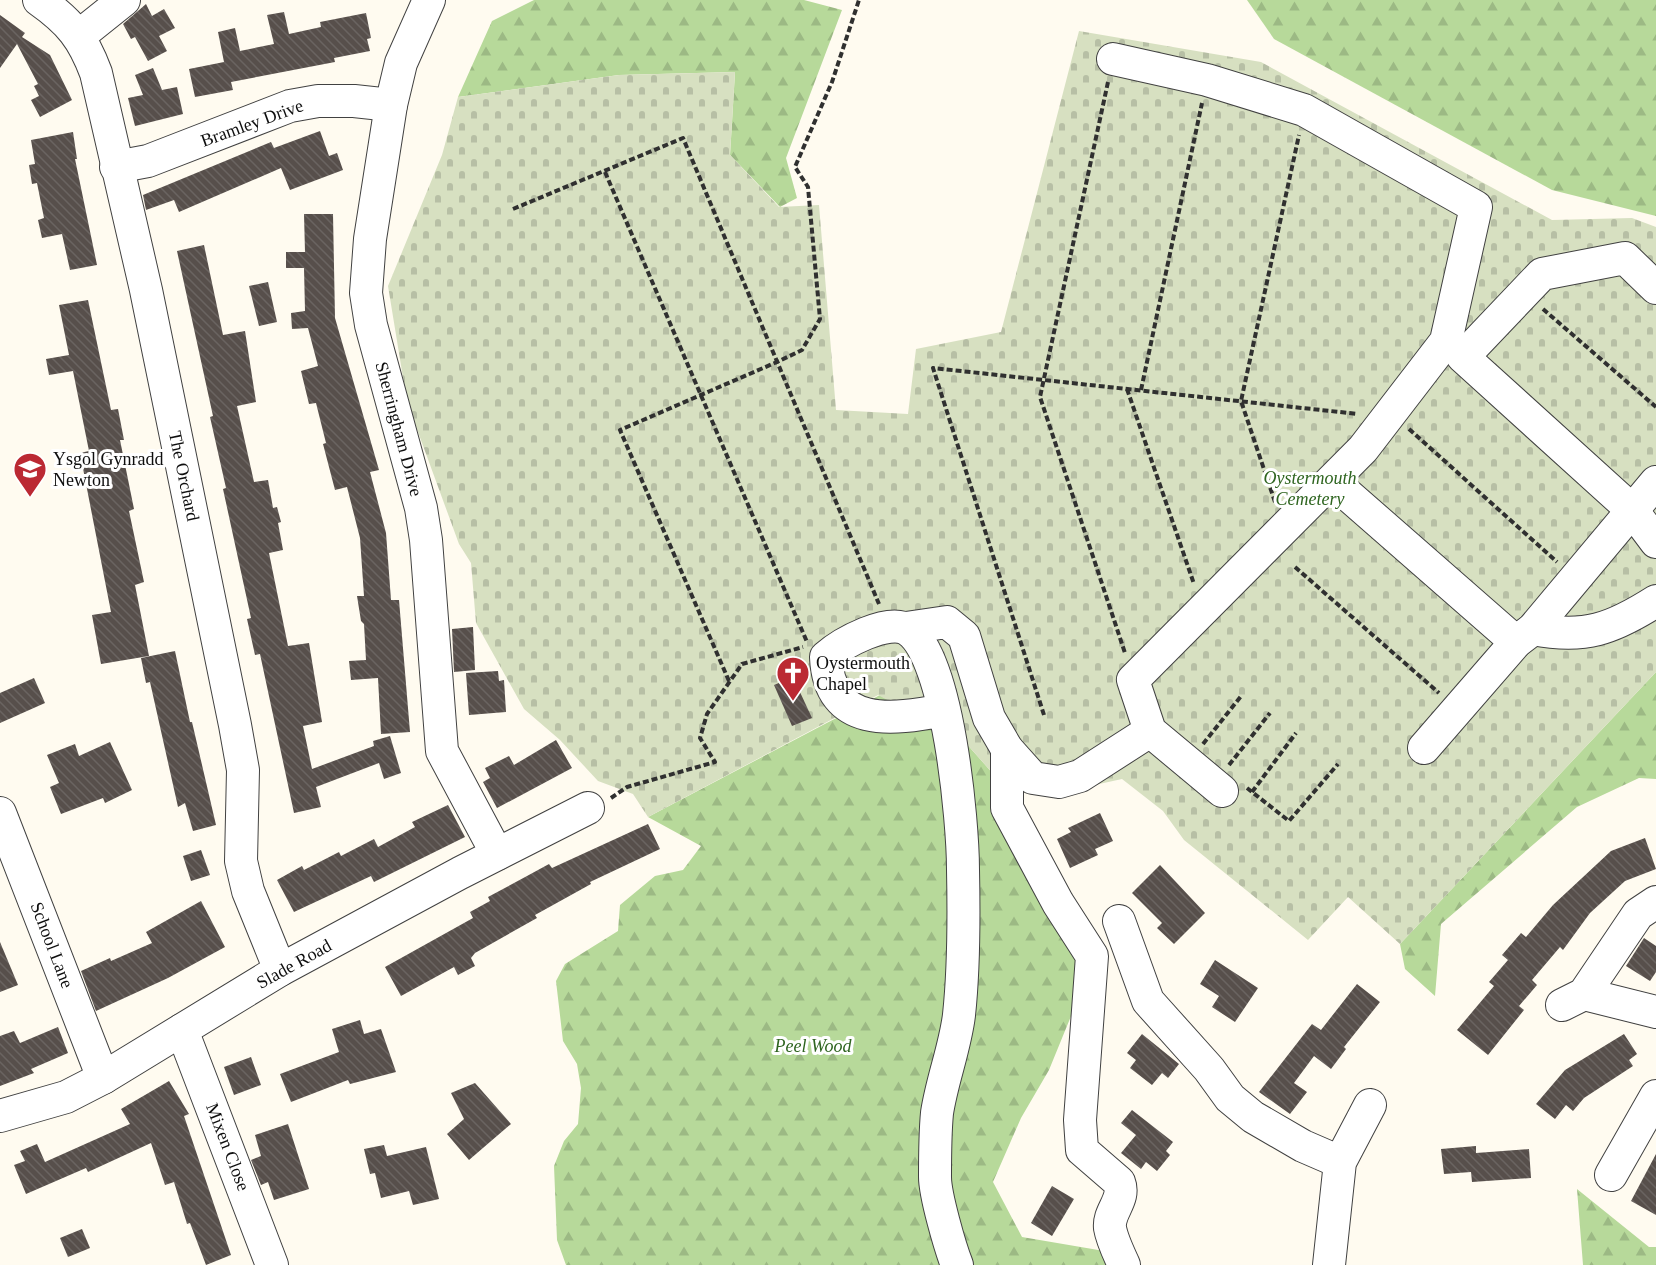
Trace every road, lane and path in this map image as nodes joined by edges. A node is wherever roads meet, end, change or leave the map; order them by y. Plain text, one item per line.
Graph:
1 (39, 0) edge
2 (124, 0) edge
3 (429, 0) edge
4 (859, 0) edge
5 (79, 36) junction
6 (1113, 59) joint
7 (1207, 80) junction
8 (391, 105) junction
9 (1304, 110) junction
10 (116, 167) junction
11 (605, 172) junction
12 (513, 209) dead end
13 (1656, 288) edge
14 (1524, 293) junction
15 (1455, 349) junction
16 (777, 362) junction
17 (1042, 380) junction
18 (1127, 389) junction
19 (1141, 390) junction
20 (700, 395) junction
21 (1240, 401) junction
22 (1656, 407) edge
23 (1398, 423) junction
24 (1332, 481) junction
25 (1656, 482) edge
26 (1632, 510) junction
27 (1284, 530) junction
28 (1656, 542) edge
29 (1295, 567) dead end
30 (1575, 578) junction
31 (1656, 601) edge
32 (1203, 611) junction
33 (897, 627) junction
34 (1524, 636) junction
35 (1133, 680) junction
36 (729, 681) junction
37 (1242, 695) dead end
38 (1458, 709) junction
39 (944, 710) junction
40 (1270, 713) dead end
41 (1044, 715) dead end
42 (1296, 733) dead end
43 (1162, 740) junction
44 (1424, 748) dead end
45 (1006, 749) junction
46 (1338, 764) dead end
47 (1233, 788) junction
48 (600, 803) joint
49 (0, 813) edge
50 (497, 854) junction
51 (1656, 902) edge
52 (1119, 921) dead end
53 (280, 970) junction
54 (1656, 1012) edge
55 (182, 1030) junction
56 (103, 1078) junction
57 (1656, 1096) edge
58 (1370, 1105) dead end
59 (0, 1116) edge
60 (1340, 1162) junction
61 (1611, 1175) dead end
62 (272, 1265) edge
63 (957, 1265) edge
64 (1124, 1265) edge
65 (1329, 1265) edge

1 - 5 street, The Orchard
2 - 5 street
3 - 8 street, Sherringham Drive
4 - 16 path
5 - 10 street, The Orchard
6 - 7 street
6 - 17 path
7 - 9 street
7 - 19 path
8 - 10 street, Bramley Drive
8 - 50 street, Sherringham Drive
9 - 15 street
9 - 21 path
10 - 53 street, The Orchard
11 - 12 path
11 - 16 path
11 - 20 path
13 - 14 street
14 - 15 street
14 - 22 path
15 - 23 street
15 - 26 street
16 - 20 path
16 - 33 path
17 - 18 path
17 - 35 path
17 - 41 path
18 - 19 path
18 - 32 path
19 - 21 path
20 - 36 path
20 - 36 path
21 - 23 path
21 - 27 path
23 - 24 street
23 - 30 path
24 - 27 street
24 - 34 street
25 - 26 street
26 - 28 street
26 - 30 street
27 - 32 street
29 - 38 path
30 - 34 street
31 - 34 street
32 - 35 street
33 - 39 street
33 - 39 street
33 - 45 street
34 - 38 street
35 - 43 street
36 - 48 path
37 - 43 path
38 - 44 street
39 - 63 street
40 - 47 path
42 - 47 path
43 - 45 street
43 - 47 street
45 - 64 street
46 - 47 path
48 - 50 street, Slade Road
49 - 56 street, School Lane
50 - 53 street, Slade Road
51 - 54 street
52 - 60 street
53 - 55 street, Slade Road
55 - 56 street, Slade Road
55 - 62 street, Mixen Close
56 - 59 street, Slade Road
57 - 61 street
58 - 60 street
60 - 65 street

